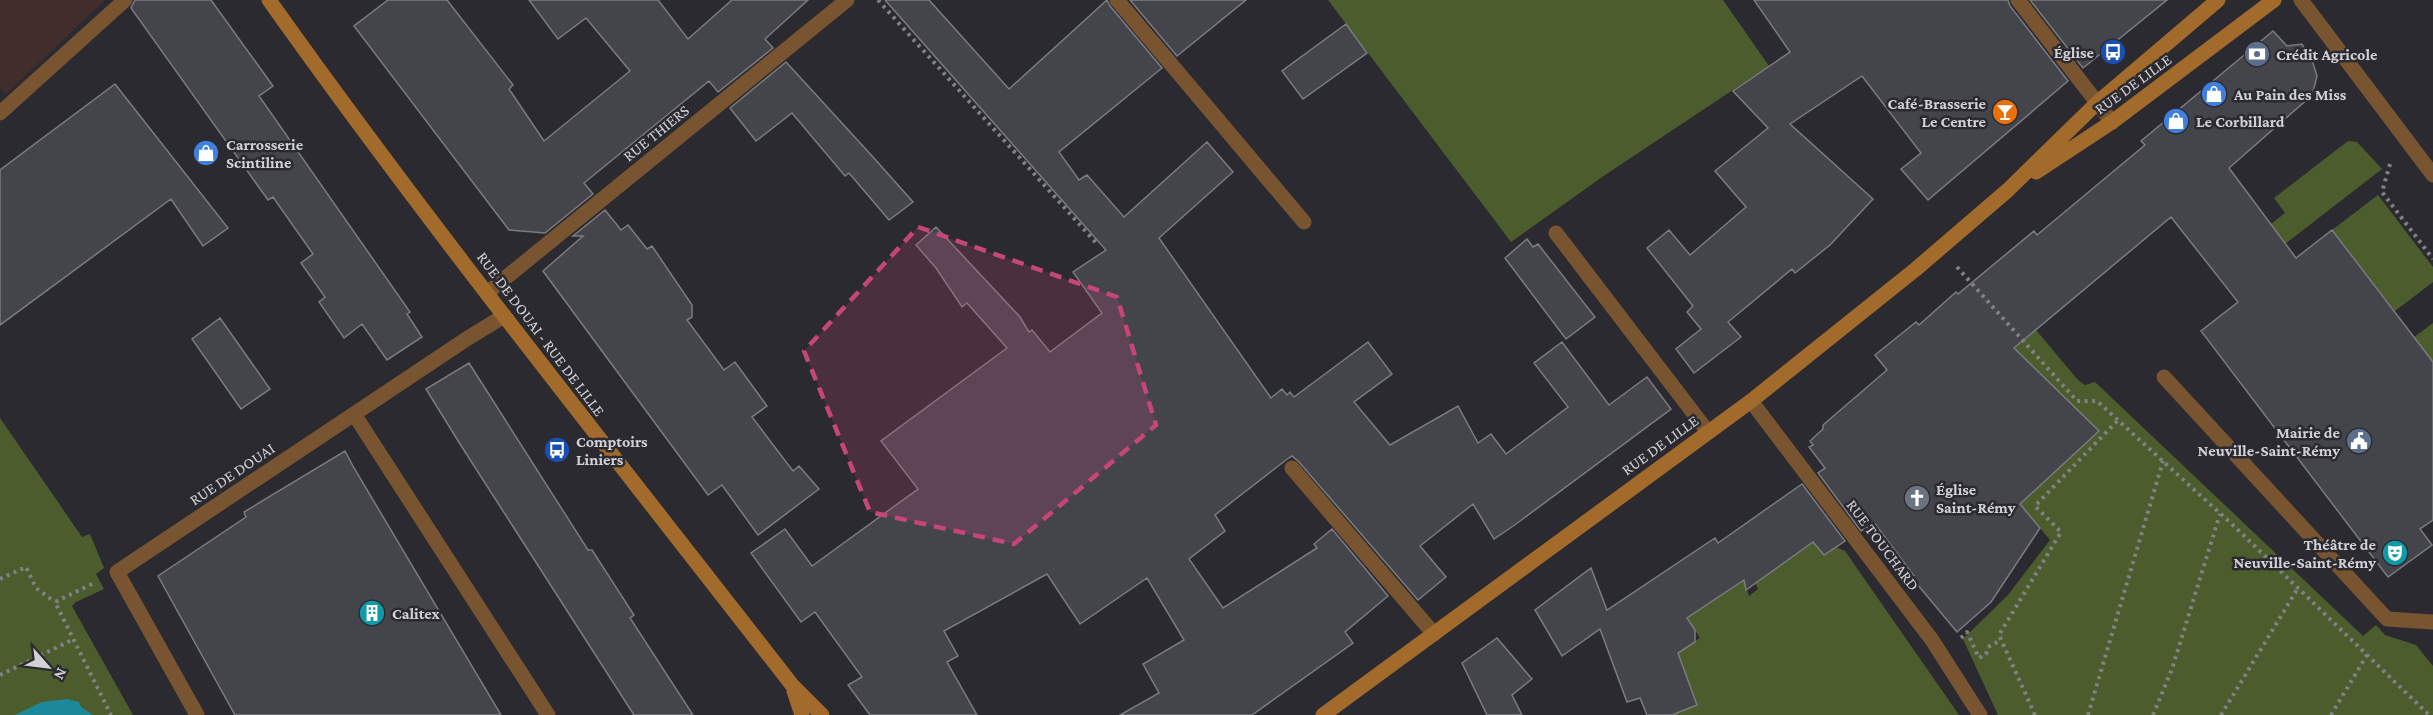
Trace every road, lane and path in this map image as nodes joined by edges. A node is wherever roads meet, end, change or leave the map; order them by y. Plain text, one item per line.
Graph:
1 (124, 0) edge
2 (269, 0) edge
3 (847, 0) edge
4 (878, 0) edge
5 (1117, 0) edge
6 (2018, 0) edge
7 (2218, 0) edge
8 (2274, 0) edge
9 (2301, 0) edge
10 (2097, 103) junction
11 (0, 113) edge
12 (2112, 122) junction
13 (2433, 175) edge
14 (2008, 190) junction
15 (1304, 222) dead end
16 (1556, 233) dead end
17 (1098, 245) dead end
18 (1940, 248) junction
19 (487, 293) junction
20 (504, 316) junction
21 (2164, 377) dead end
22 (1751, 401) junction
23 (354, 414) junction
24 (2118, 420) junction
25 (1708, 432) junction
26 (2163, 461) junction
27 (1292, 468) dead end
28 (2220, 514) junction
29 (117, 572) junction
30 (0, 579) edge
31 (2298, 588) junction
32 (55, 602) junction
33 (2433, 622) edge
34 (1967, 632) dead end
35 (1434, 634) junction
36 (74, 639) junction
37 (2001, 640) junction
38 (2367, 655) junction
39 (0, 675) edge
40 (792, 685) junction
41 (111, 715) edge
42 (197, 715) edge
43 (548, 715) edge
44 (802, 715) edge
45 (822, 715) edge
46 (1323, 715) edge
47 (1980, 715) edge
48 (2035, 715) edge
49 (2088, 715) edge
50 (2153, 715) edge
51 (2221, 715) edge
52 (2331, 715) edge
53 (2429, 715) edge

1 - 11 street
2 - 19 main road, RUE DE DOUAI - RUE DE LILLE
3 - 19 street, RUE THIERS
4 - 17 path
5 - 15 street
6 - 10 street
7 - 10 main road, RUE DE LILLE
8 - 12 main road, RUE DE LILLE
9 - 13 street
10 - 12 street
10 - 14 main road, RUE DE LILLE
12 - 14 main road, RUE DE LILLE
14 - 18 main road, RUE DE LILLE
16 - 25 street
18 - 22 main road, RUE DE LILLE
18 - 24 path
19 - 20 main road, RUE DE DOUAI - RUE DE LILLE
20 - 23 street, RUE DE DOUAI
20 - 40 main road, RUE DE DOUAI - RUE DE LILLE
21 - 33 street
22 - 25 main road, RUE DE LILLE
22 - 47 street, RUE TOUCHARD
23 - 29 street, RUE DE DOUAI
23 - 43 street
24 - 26 path
24 - 37 path
25 - 35 main road, RUE DE LILLE
26 - 28 path
26 - 49 path
27 - 35 street
28 - 31 path
28 - 50 path
29 - 32 path
29 - 42 street
30 - 32 path
31 - 38 path
31 - 51 path
32 - 36 path
34 - 37 path
35 - 46 main road, RUE DE LILLE
36 - 39 path
36 - 41 path
37 - 48 path
38 - 52 path
38 - 53 path
40 - 44 main road, RUE DE DOUAI - RUE DE LILLE
40 - 45 main road, RUE DE DOUAI - RUE DE LILLE

